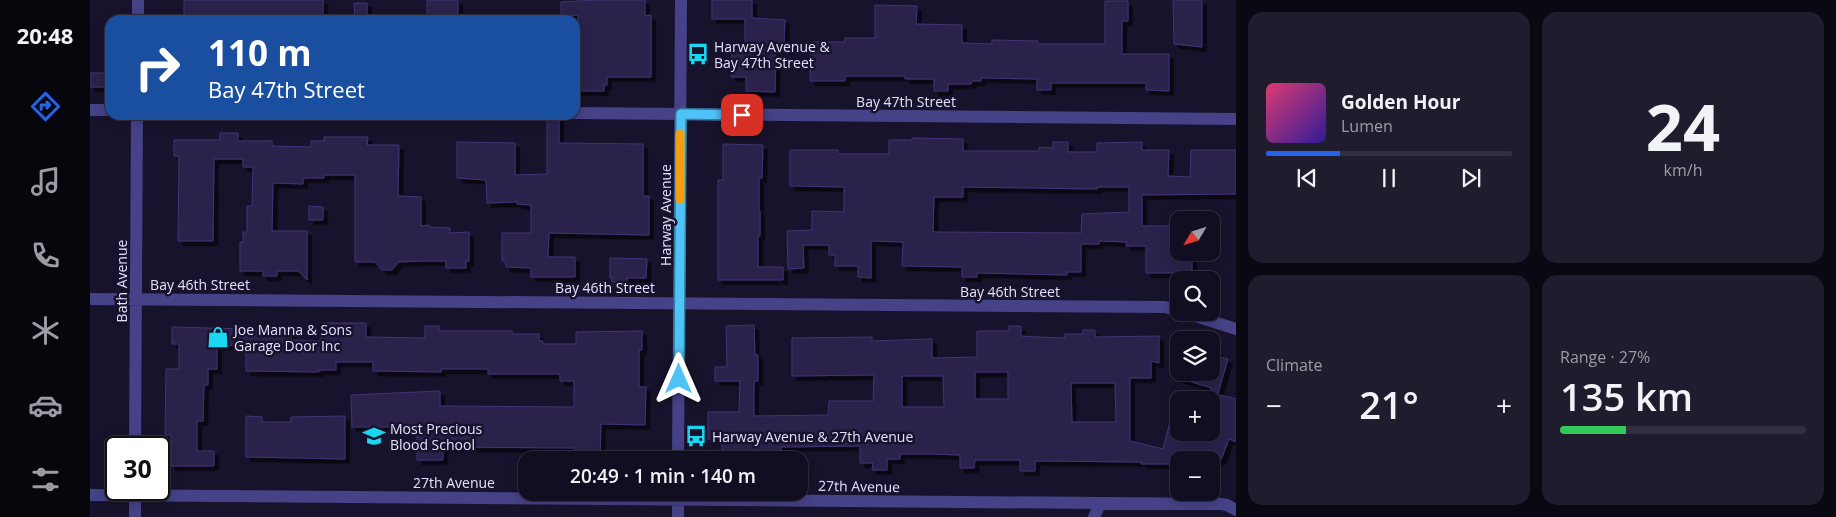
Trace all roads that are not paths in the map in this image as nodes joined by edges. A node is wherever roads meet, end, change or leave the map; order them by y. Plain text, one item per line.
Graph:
1 (138, 0) edge
2 (681, 0) edge
3 (138, 15) edge
4 (90, 110) edge
5 (105, 110) edge
6 (580, 113) edge
7 (681, 114) junction
8 (1236, 119) edge
9 (137, 120) edge
10 (90, 299) edge
11 (136, 299) junction
12 (679, 303) junction
13 (1170, 308) edge
14 (1213, 321) edge
15 (1236, 328) edge
16 (135, 436) edge
17 (678, 451) edge
18 (170, 493) edge
19 (105, 494) edge
20 (90, 495) edge
21 (518, 495) edge
22 (808, 498) edge
23 (135, 501) edge
24 (678, 501) edge
25 (1100, 504) junction
26 (1236, 510) edge
27 (135, 517) edge
28 (678, 517) edge
29 (1094, 517) edge

1 - 3 street
2 - 7 street, Harway Avenue
4 - 5 street
6 - 7 street, Bay 47th Street
7 - 8 street, Bay 47th Street
7 - 12 street, Harway Avenue
9 - 11 street, Bath Avenue
10 - 11 street, Bay 46th Street
11 - 12 street, Bay 46th Street
11 - 16 street, Bath Avenue
12 - 13 street, Bay 46th Street
12 - 17 street, Harway Avenue
14 - 15 street
18 - 21 street, 27th Avenue
19 - 20 street, 27th Avenue
22 - 25 street, 27th Avenue
23 - 27 street
24 - 28 street
25 - 26 street, 27th Avenue
25 - 29 street

